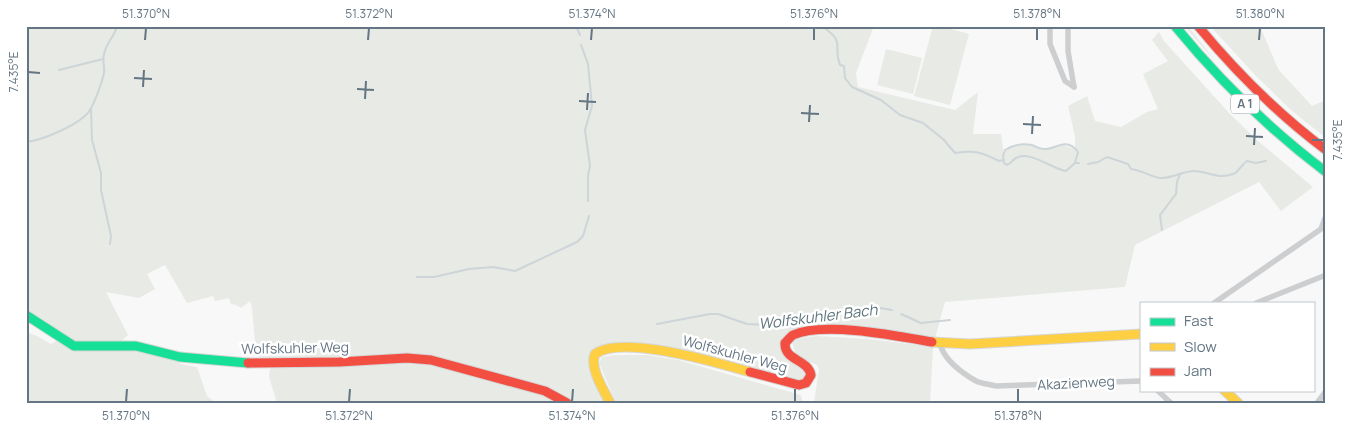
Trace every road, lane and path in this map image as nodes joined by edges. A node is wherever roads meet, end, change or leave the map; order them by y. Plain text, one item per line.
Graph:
1 (1050, 26) edge
2 (1068, 26) edge
3 (1175, 26) edge
4 (1198, 26) edge
5 (1326, 150) edge
6 (1326, 172) edge
7 (1326, 218) edge
8 (1326, 275) edge
9 (1215, 302) edge
10 (1258, 302) edge
11 (26, 315) edge
12 (1140, 334) edge
13 (940, 343) junction
14 (1140, 381) edge
15 (1326, 391) edge
16 (1159, 392) edge
17 (1226, 392) edge
18 (567, 403) edge
19 (610, 403) edge
20 (1171, 403) edge
21 (1238, 403) edge
22 (1316, 403) edge

1 - 2 street
3 - 6 main road, A 1
4 - 5 main road, A 1
7 - 9 street
8 - 10 street
11 - 18 main road, Wolfskuhler Weg
12 - 13 main road, Wolfskuhler Weg
13 - 14 street, Akazienweg
13 - 19 main road, Wolfskuhler Weg
15 - 22 street
16 - 20 street
17 - 21 main road

